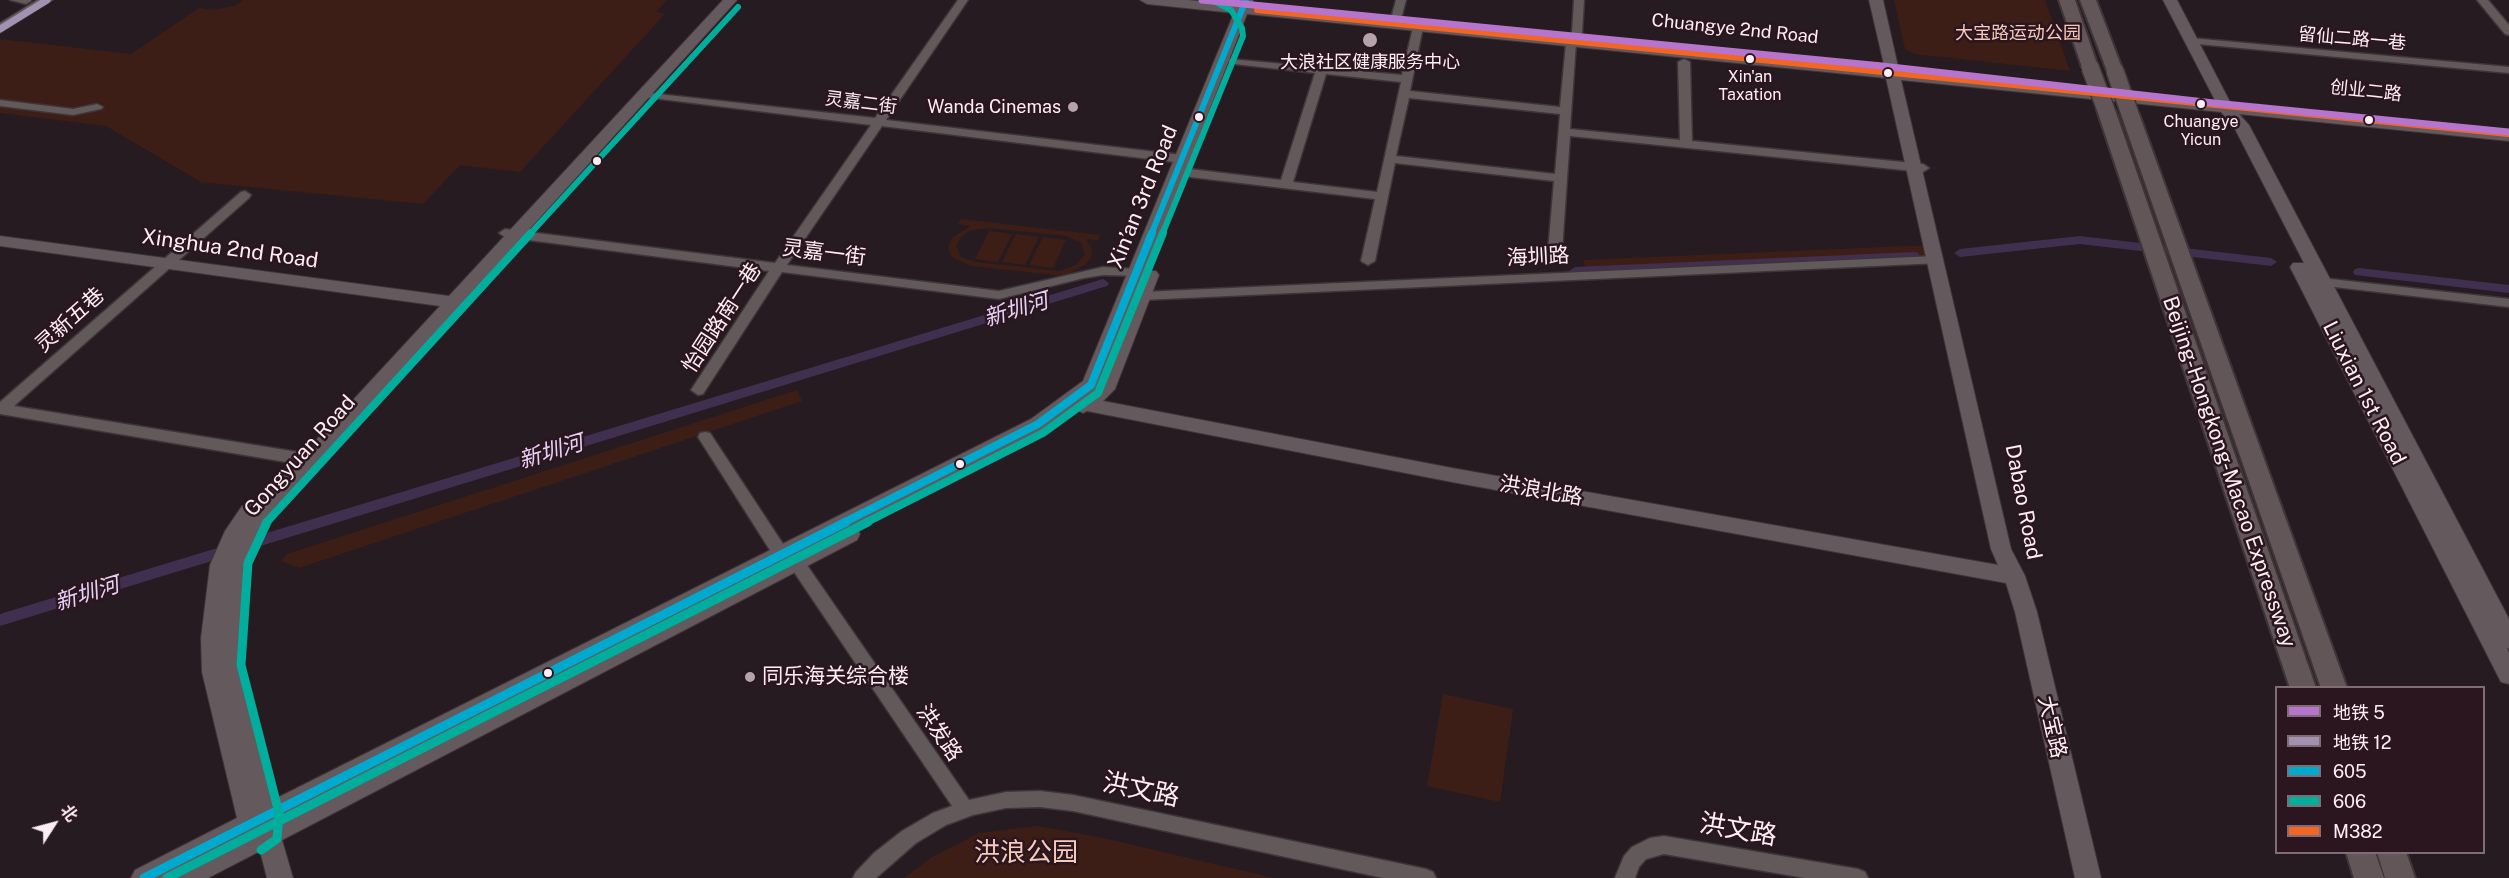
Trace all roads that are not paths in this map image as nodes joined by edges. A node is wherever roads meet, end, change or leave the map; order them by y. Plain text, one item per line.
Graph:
1 (23, 0) edge
2 (46, 0) edge
3 (721, 0) edge
4 (730, 0) edge
5 (963, 0) edge
6 (1147, 0) edge
7 (1401, 0) edge
8 (1579, 0) edge
9 (1876, 0) edge
10 (1884, 0) edge
11 (2067, 0) edge
12 (2088, 0) edge
13 (2170, 0) edge
14 (2482, 0) edge
15 (1250, 4) edge
16 (1199, 5) junction
17 (1287, 6) edge
18 (1397, 15) junction
19 (0, 17) edge
20 (1418, 27) junction
21 (0, 29) edge
22 (1239, 32) junction
23 (2509, 32) edge
24 (1574, 38) junction
25 (2192, 41) junction
26 (1234, 61) junction
27 (1684, 62) dead end
28 (1322, 70) junction
29 (1896, 70) junction
30 (2509, 70) edge
31 (1407, 79) junction
32 (644, 94) junction
33 (1403, 94) junction
34 (2223, 102) junction
35 (0, 103) edge
36 (97, 107) dead end
37 (1566, 111) junction
38 (878, 123) junction
39 (2509, 124) edge
40 (1564, 132) junction
41 (2509, 136) edge
42 (1686, 144) junction
43 (1390, 159) junction
44 (1186, 166) junction
45 (1918, 167) junction
46 (1560, 178) junction
47 (1286, 184) junction
48 (245, 195) dead end
49 (1382, 196) junction
50 (510, 234) junction
51 (0, 241) edge
52 (1555, 251) dead end
53 (1935, 260) junction
54 (1368, 261) dead end
55 (166, 263) junction
56 (778, 268) junction
57 (1137, 273) junction
58 (2322, 282) junction
59 (1142, 296) junction
60 (449, 301) junction
61 (2509, 303) edge
62 (699, 390) dead end
63 (1077, 402) junction
64 (1, 409) edge
65 (705, 437) dead end
66 (304, 459) junction
67 (789, 558) junction
68 (2014, 576) junction
69 (2503, 625) edge
70 (2507, 658) edge
71 (2304, 686) edge
72 (2334, 686) edge
73 (964, 810) junction
74 (263, 824) junction
75 (2361, 854) edge
76 (2392, 854) edge
77 (1388, 875) edge
78 (144, 878) edge
79 (183, 878) edge
80 (280, 878) edge
81 (863, 878) edge
82 (1426, 878) edge
83 (1625, 878) edge
84 (1858, 878) edge
85 (2088, 878) edge
86 (2369, 878) edge
87 (2400, 878) edge

1 - 19 main road
2 - 21 main road
3 - 50 main road, Gongyuan Road
4 - 32 main road, Gongyuan Road
5 - 38 street, 怡园路南一巷
6 - 16 main road, Chuangye 2nd Road
7 - 18 street
8 - 24 street
9 - 29 main road, Dabao Road
10 - 29 main road, Dabao Road
11 - 71 highway, Beijing-Hongkong-Macao Expressway, bridge
12 - 72 highway, Beijing-Hongkong-Macao Expressway, bridge
13 - 25 main road, Liuxian 1st Road
14 - 23 street
15 - 16 main road, Chuangye 2nd Road
15 - 17 main road, Chuangye 2nd Road
15 - 22 main road, Xin’an 3rd Road
16 - 22 main road
17 - 18 main road, Chuangye 2nd Road
17 - 20 main road, Chuangye 2nd Road
17 - 22 main road
18 - 24 main road, Chuangye 2nd Road
20 - 24 main road, Chuangye 2nd Road
20 - 31 street
22 - 26 main road, Xin’an 3rd Road
22 - 44 main road, Xin’an 3rd Road
24 - 29 main road, Chuangye 2nd Road
24 - 37 street
25 - 30 street, 留仙二路一巷
25 - 34 main road, Liuxian 1st Road
26 - 28 street
26 - 44 main road, Xin’an 3rd Road
27 - 42 street
28 - 31 street
28 - 47 street
29 - 34 main road, Chuangye 2nd Road
29 - 45 main road, Dabao Road
31 - 33 street
32 - 38 street, 灵嘉二街
32 - 50 main road, Gongyuan Road
33 - 37 street
33 - 43 street
34 - 39 main road, 创业二路
34 - 41 main road, 创业二路
34 - 58 main road, Liuxian 1st Road
34 - 70 main road, Liuxian 1st Road
35 - 36 street
37 - 40 street
38 - 44 street, 灵嘉二街
38 - 56 street, 怡园路南一巷
40 - 42 street
40 - 46 street
42 - 45 street
43 - 46 street
43 - 49 street
44 - 47 street, 灵嘉二街
44 - 57 main road, Xin’an 3rd Road
44 - 59 main road, Xin’an 3rd Road
45 - 53 main road, Dabao Road
45 - 68 main road, Dabao Road
46 - 52 street
47 - 49 street, 灵嘉二街
48 - 55 street, 灵新五巷
49 - 54 street
50 - 56 street, 灵嘉一街
50 - 60 main road, Gongyuan Road
51 - 55 main road, Xinghua 2nd Road
53 - 59 street, 海圳路
53 - 68 main road, Dabao Road
55 - 60 main road, Xinghua 2nd Road
55 - 64 street, 灵新五巷
56 - 57 street, 灵嘉一街
56 - 62 street, 怡园路南一巷
57 - 63 main road, Xin’an 3rd Road
58 - 61 street
58 - 69 main road, Liuxian 1st Road
59 - 63 main road, Xin’an 3rd Road
60 - 66 main road, Gongyuan Road
63 - 67 main road
63 - 68 main road, 洪浪北路
64 - 66 street
65 - 67 street, 洪发路
66 - 74 main road, Gongyuan Road
67 - 73 street, 洪发路
67 - 74 main road
68 - 85 main road, 大宝路
69 - 70 main road, Liuxian 1st Road
73 - 77 street, 洪文路
73 - 81 street, 洪文路
74 - 78 main road
74 - 79 main road
74 - 80 main road, Gongyuan Road
75 - 86 highway
76 - 87 highway
77 - 82 street, 洪文路
83 - 84 street, 洪文路

